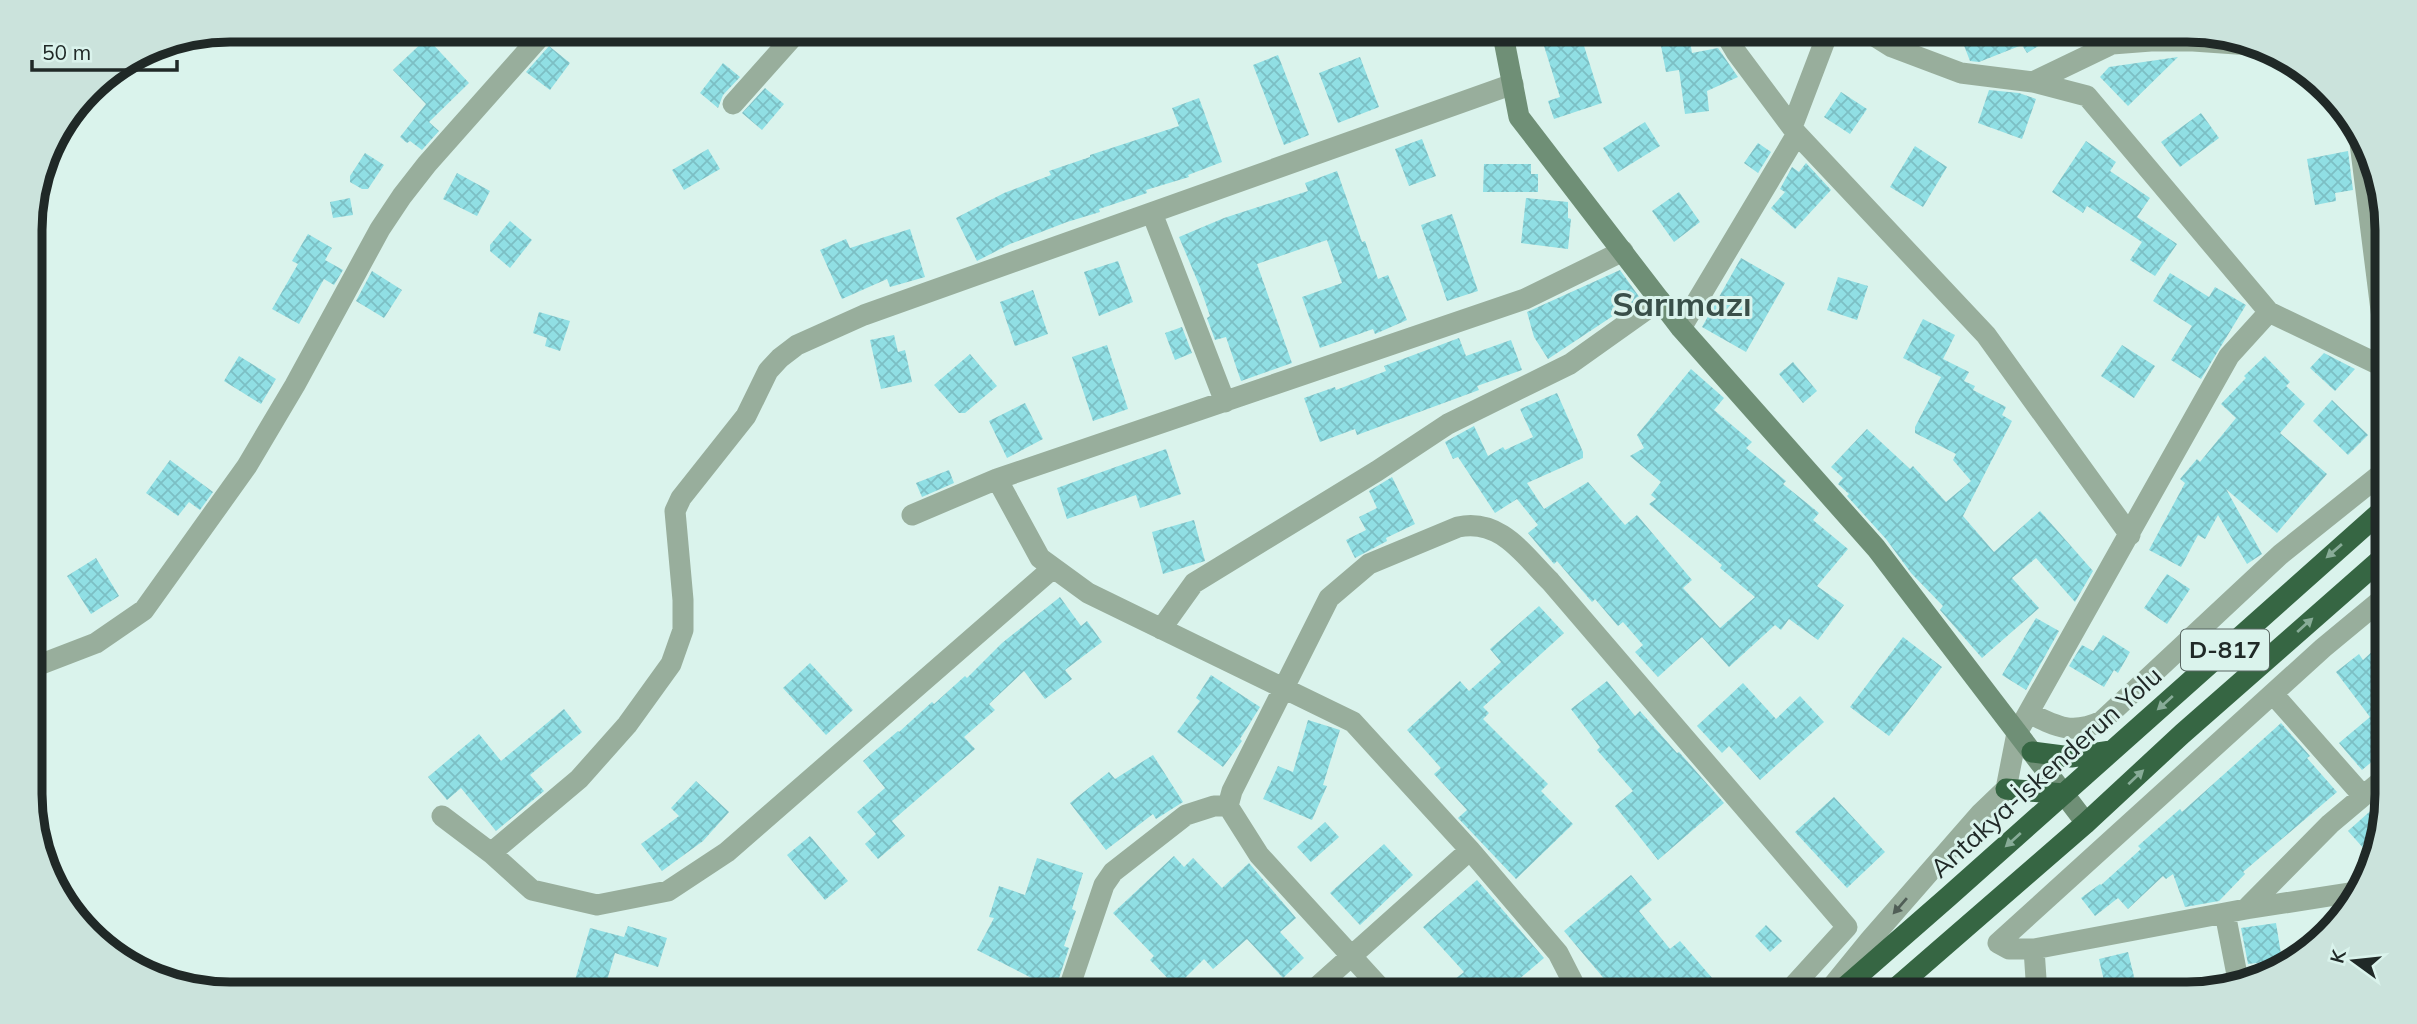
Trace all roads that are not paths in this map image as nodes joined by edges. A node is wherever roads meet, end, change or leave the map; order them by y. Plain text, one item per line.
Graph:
1 (535, 42) edge
2 (788, 42) edge
3 (1504, 42) edge
4 (1730, 42) edge
5 (1825, 42) edge
6 (1884, 42) edge
7 (2138, 42) edge
8 (2033, 82) junction
9 (1513, 85) junction
10 (733, 104) dead end
11 (1794, 130) junction
12 (2363, 162) edge
13 (1152, 213) junction
14 (1623, 251) junction
15 (2375, 262) edge
16 (1660, 300) junction
17 (2269, 312) junction
18 (1681, 328) junction
19 (2375, 363) edge
20 (1225, 402) junction
21 (997, 479) junction
22 (2375, 479) edge
23 (912, 515) dead end
24 (2375, 517) edge
25 (2130, 535) junction
26 (2375, 564) edge
27 (1053, 568) junction
28 (2375, 605) edge
29 (1161, 629) junction
30 (42, 664) edge
31 (1283, 689) junction
32 (2273, 694) junction
33 (2029, 713) junction
34 (2017, 733) junction
35 (2113, 750) junction
36 (2032, 752) junction
37 (2375, 786) edge
38 (2006, 789) junction
39 (2064, 794) junction
40 (2363, 796) junction
41 (1228, 806) junction
42 (442, 816) dead end
43 (2086, 823) junction
44 (1470, 850) junction
45 (491, 853) junction
46 (2346, 893) edge
47 (2235, 911) junction
48 (2034, 949) junction
49 (1351, 955) junction
50 (2238, 974) edge
51 (1071, 982) edge
52 (1322, 982) edge
53 (1375, 982) edge
54 (1573, 982) edge
55 (1797, 982) edge
56 (1836, 982) edge
57 (1850, 982) edge
58 (1903, 982) edge
59 (2036, 982) edge

1 - 30 street
2 - 10 street
3 - 9 street
4 - 11 street
5 - 11 street
6 - 8 street
7 - 8 street
8 - 17 street
9 - 13 street
9 - 14 street
11 - 18 street
11 - 25 street
12 - 15 street
13 - 20 street
13 - 45 street
14 - 16 street
14 - 20 street
16 - 18 street
16 - 29 street
17 - 19 street
17 - 25 street
18 - 34 street
20 - 21 street
21 - 23 street
21 - 27 street
22 - 33 street
24 -> 35 highway, Antakya-İskenderun Yolu / D-817
25 - 33 street
43 -> 26 highway, D-817
27 - 29 street
27 - 45 street
28 - 32 street
29 - 31 street
31 - 41 street
31 - 44 street
31 - 55 street
32 - 40 street
32 - 48 street
33 - 34 street
34 - 36 street
34 - 38 street
35 - 36 highway
35 - 39 highway, Antakya-İskenderun Yolu / D-817
36 - 39 street
37 - 40 street
38 - 39 highway
38 -> 56 street
39 - 43 street
39 -> 57 highway, Antakya-İskenderun Yolu / D-817
40 - 47 street
41 - 49 street
41 - 51 street
42 - 45 street
43 - 58 highway, D-817
44 - 49 street
44 - 54 street
46 - 47 street
47 - 48 street
47 - 50 street
48 - 59 street
49 - 52 street
49 - 53 street

